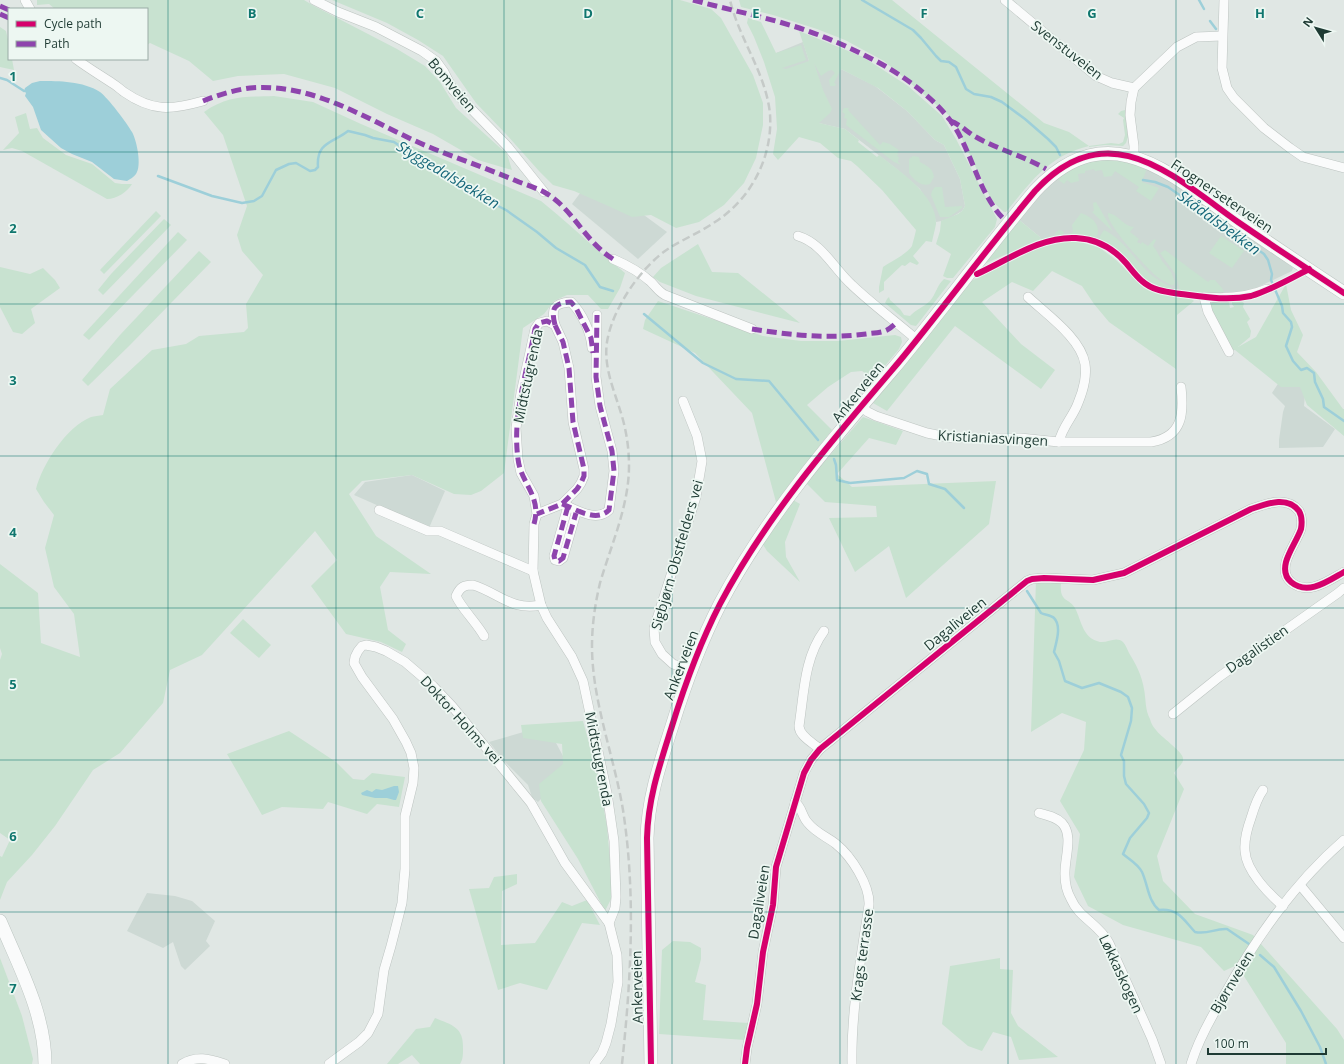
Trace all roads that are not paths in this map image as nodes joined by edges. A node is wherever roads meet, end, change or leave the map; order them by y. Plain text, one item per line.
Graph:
1 (314, 0) edge
2 (1005, 0) edge
3 (1224, 0) edge
4 (1222, 36) junction
5 (77, 60) edge
6 (1134, 88) junction
7 (203, 101) dead end
8 (1134, 157) junction
9 (1344, 168) edge
10 (544, 192) dead end
11 (798, 236) dead end
12 (613, 259) dead end
13 (1267, 289) dead end
14 (1344, 293) edge
15 (1028, 297) dead end
16 (597, 315) dead end
17 (555, 325) junction
18 (752, 329) dead end
19 (916, 339) junction
20 (1229, 352) dead end
21 (596, 377) junction
22 (1181, 387) dead end
23 (683, 401) dead end
24 (861, 407) junction
25 (1059, 442) junction
26 (565, 505) junction
27 (379, 510) dead end
28 (576, 513) dead end
29 (537, 514) junction
30 (533, 571) junction
31 (1344, 572) edge
32 (1344, 588) edge
33 (541, 605) junction
34 (824, 631) dead end
35 (484, 636) dead end
36 (691, 670) junction
37 (1173, 714) dead end
38 (820, 749) junction
39 (1263, 790) dead end
40 (795, 802) junction
41 (1039, 813) dead end
42 (1344, 840) edge
43 (1300, 885) junction
44 (1284, 906) junction
45 (0, 920) edge
46 (609, 923) junction
47 (1344, 938) edge
48 (45, 1064) edge
49 (182, 1064) edge
50 (225, 1064) edge
51 (329, 1064) edge
52 (594, 1064) edge
53 (651, 1064) edge
54 (745, 1064) edge
55 (852, 1064) edge
56 (1161, 1064) edge
57 (1191, 1064) edge

1 - 10 street, Bomveien
2 - 6 street, Svenstuveien
3 - 4 street
4 - 6 street
4 - 9 street
5 - 7 street
6 - 8 street
8 - 14 main road, Frognerseterveien
8 - 19 main road, Frognerseterveien
11 - 19 street
12 - 18 street
13 - 20 street
15 - 25 street, Kristianiasvingen
16 - 21 street, Midtstugrenda
17 - 21 street, Midtstugrenda
17 - 26 street, Midtstugrenda
17 - 29 street, Midtstugrenda
19 - 24 main road, Ankerveien
21 - 26 street, Midtstugrenda
22 - 25 street, Kristianiasvingen
23 - 36 street, Sigbjørn Obstfelders vei
24 - 25 street, Kristianiasvingen
24 - 36 main road, Ankerveien
26 - 28 street, Midtstugrenda
26 - 29 street, Midtstugrenda
27 - 30 street
29 - 30 street, Midtstugrenda
30 - 33 street, Midtstugrenda
31 - 38 street, Dagaliveien
32 - 37 street, Dagalistien
33 - 35 street
33 - 46 street, Midtstugrenda
34 - 38 street
36 - 53 main road, Ankerveien
38 - 40 street, Dagaliveien
39 - 44 street
40 - 54 street, Dagaliveien
40 - 55 street, Krags terrasse
41 - 56 street, Løkkaskogen
42 - 43 street, Bjørnveien
43 - 44 street, Bjørnveien
43 - 47 street
44 - 57 street, Bjørnveien
45 - 48 main road
46 - 51 street, Doktor Holms vei
46 - 52 street, Doktor Holms vei
49 - 50 street

